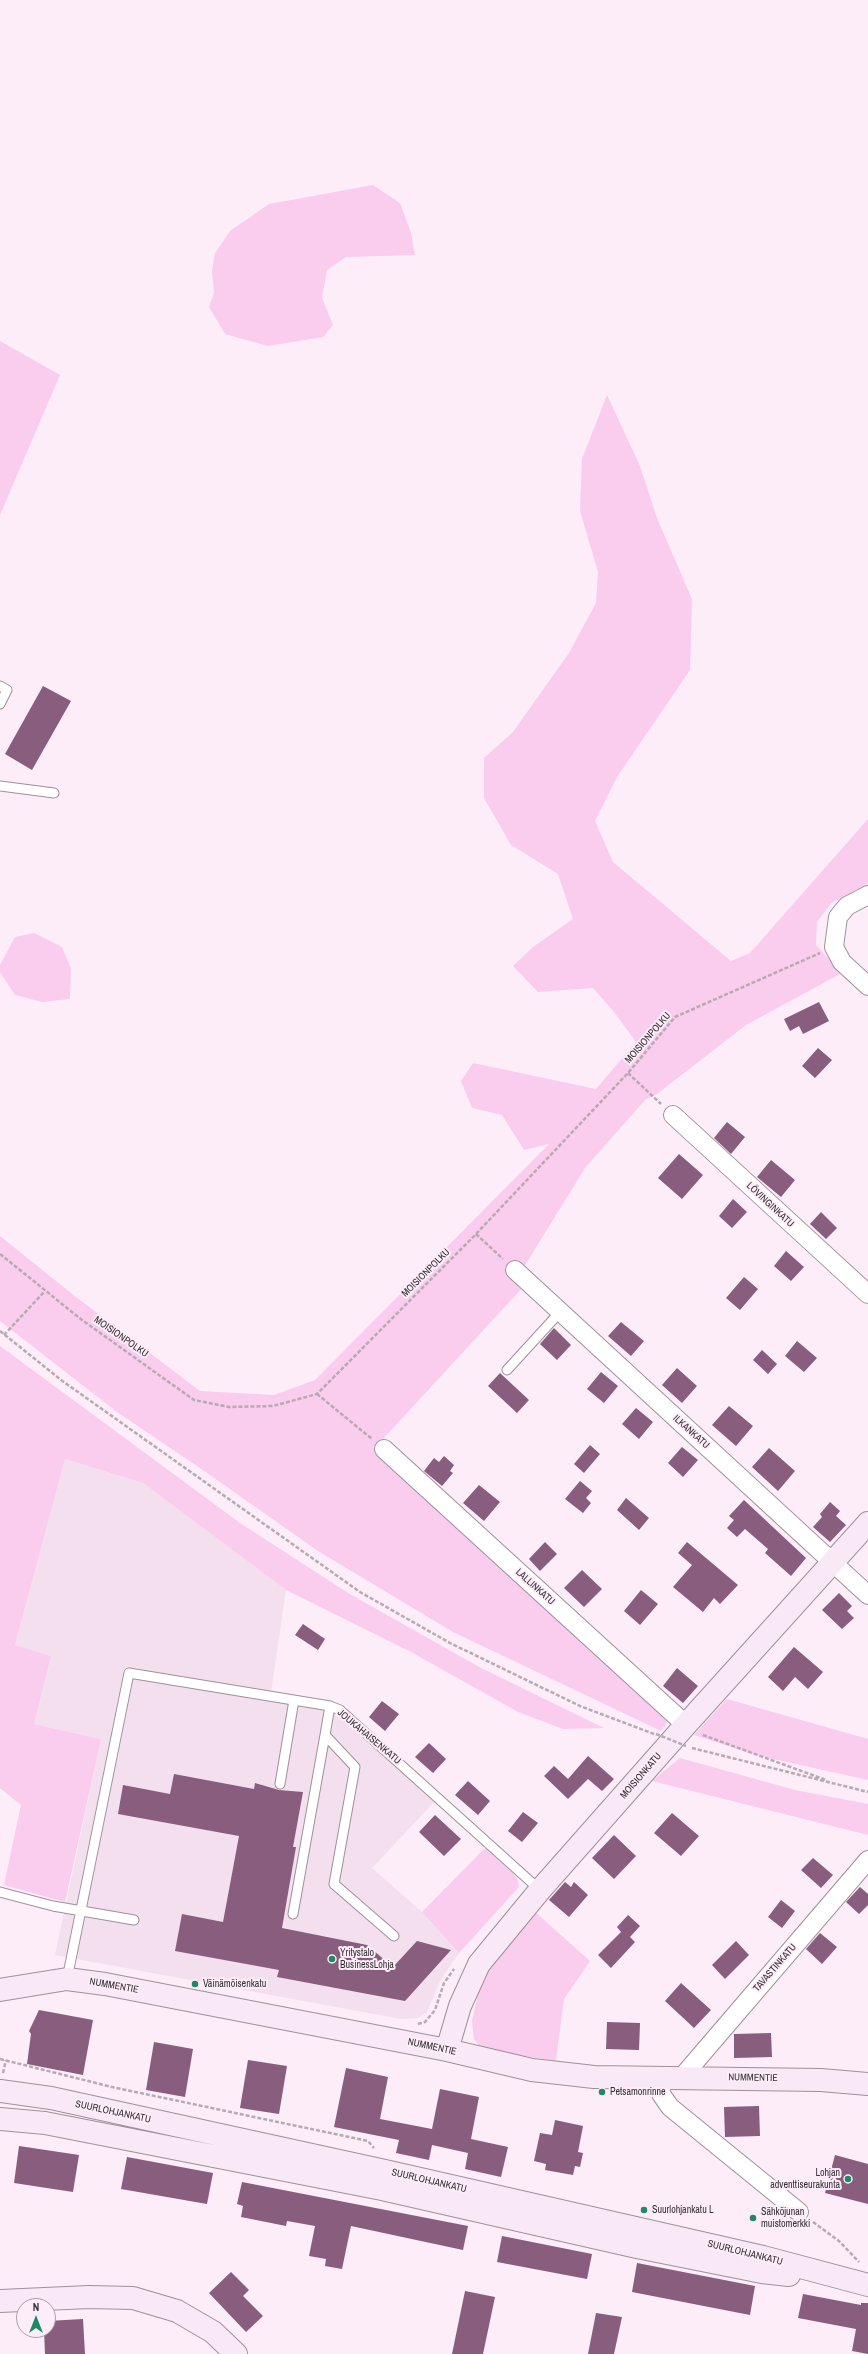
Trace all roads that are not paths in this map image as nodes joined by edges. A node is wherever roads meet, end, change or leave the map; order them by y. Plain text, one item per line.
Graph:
1 (0, 686) edge
2 (0, 704) edge
3 (0, 786) edge
4 (54, 793) dead end
5 (868, 895) edge
6 (868, 986) edge
7 (672, 1115) road end
8 (515, 1270) road end
9 (868, 1294) edge
10 (560, 1312) junction
11 (507, 1370) dead end
12 (384, 1449) road end
13 (868, 1523) edge
14 (833, 1563) junction
15 (868, 1595) edge
16 (294, 1700) junction
17 (330, 1706) junction
18 (684, 1730) junction
19 (325, 1735) junction
20 (280, 1784) dead end
21 (868, 1860) edge
22 (540, 1890) junction
23 (0, 1892) edge
24 (81, 1911) junction
25 (293, 1914) dead end
26 (134, 1920) dead end
27 (394, 1936) dead end
28 (67, 1979) junction
29 (0, 1990) edge
30 (447, 2050) junction
31 (682, 2077) junction
32 (660, 2078) junction
33 (868, 2084) edge
34 (0, 2091) edge
35 (0, 2119) edge
36 (799, 2212) road end
37 (863, 2277) edge
38 (0, 2301) edge
39 (236, 2354) edge

1 - 2 lane
3 - 4 lane
5 - 6 street
7 - 9 street, LÖVINGINKATU
8 - 10 street, ILKANKATU
10 - 11 lane
10 - 14 street, ILKANKATU
12 - 18 street, LALLINKATU
13 - 14 street, MOISIONKATU
14 - 15 street, ILKANKATU
14 - 18 street, MOISIONKATU
16 - 17 lane, JOUKAHAISENKATU
16 - 20 lane
16 - 24 lane, JOUKAHAISENKATU
17 - 19 lane
17 - 22 lane, JOUKAHAISENKATU
18 - 22 street, MOISIONKATU
19 - 25 lane
19 - 27 lane
21 - 31 street, TAVASTINKATU
22 - 30 street, MOISIONKATU
23 - 24 lane
24 - 26 lane
24 - 28 lane
28 - 29 street, NUMMENTIE
28 - 30 street, NUMMENTIE
30 - 32 street, NUMMENTIE
31 - 32 street, NUMMENTIE
31 - 33 street, NUMMENTIE
32 - 36 street
34 - 37 street, SUURLOHJANKATU
35 - 37 street, SUURLOHJANKATU
38 - 39 street

